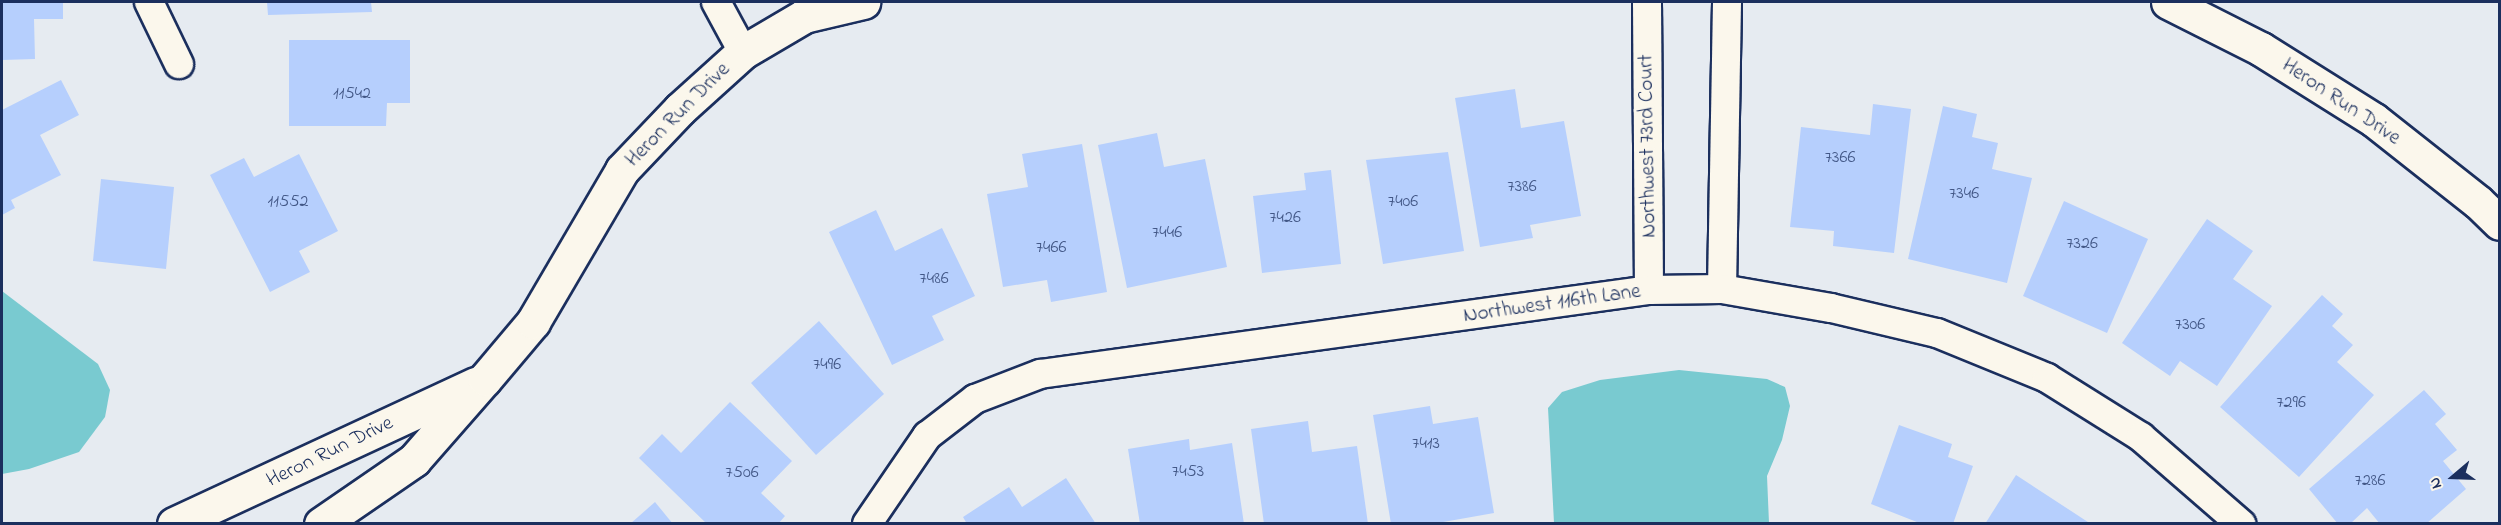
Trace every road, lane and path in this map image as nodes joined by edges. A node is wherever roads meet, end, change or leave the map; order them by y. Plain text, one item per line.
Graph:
1 (149, 2) edge
2 (716, 2) edge
3 (863, 2) edge
4 (1647, 2) edge
5 (1727, 2) edge
6 (2168, 2) edge
7 (800, 9) edge
8 (743, 52) junction
9 (179, 64) dead end
10 (2499, 224) edge
11 (1722, 289) junction
12 (1650, 290) junction
13 (485, 380) junction
14 (174, 524) edge
15 (321, 524) edge
16 (867, 524) edge
17 (2241, 524) edge

1 - 9 street
2 - 8 street
3 - 7 street, Heron Run Drive
4 - 12 street, Northwest 73rd Court
5 - 11 street
6 - 10 street, Heron Run Drive
7 - 8 street, Heron Run Drive
8 - 13 street, Heron Run Drive
11 - 12 street, Northwest 116th Lane
11 - 17 street, Northwest 116th Lane
12 - 16 street, Northwest 116th Lane
13 - 14 street, Heron Run Drive
13 - 15 street, Heron Run Drive

